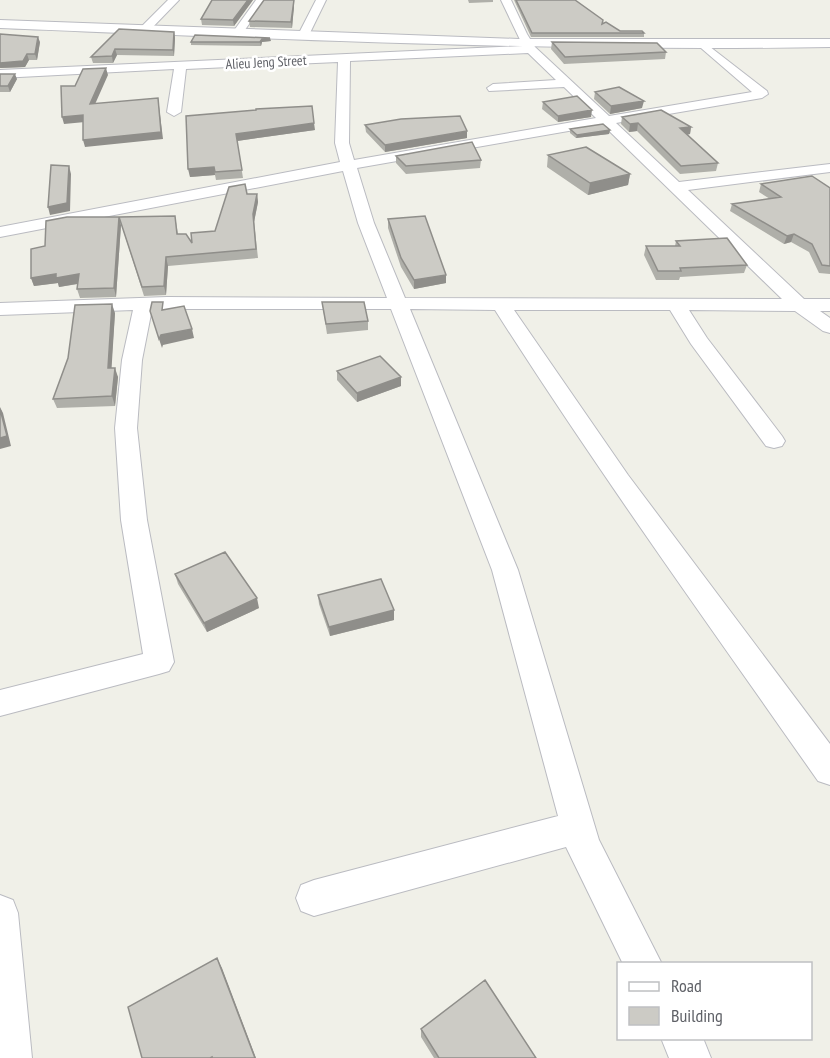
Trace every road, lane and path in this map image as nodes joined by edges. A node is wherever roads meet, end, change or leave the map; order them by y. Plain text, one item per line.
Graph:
1 (174, 0) edge
2 (261, 0) edge
3 (321, 0) edge
4 (506, 0) edge
5 (0, 24) edge
6 (145, 29) junction
7 (238, 32) junction
8 (304, 35) junction
9 (830, 43) edge
10 (529, 46) junction
11 (705, 46) junction
12 (344, 58) junction
13 (180, 66) junction
14 (0, 74) edge
15 (566, 83) junction
16 (493, 87) dead end
17 (174, 112) dead end
18 (605, 121) junction
19 (349, 165) junction
20 (830, 168) edge
21 (674, 187) junction
22 (0, 232) edge
23 (398, 303) junction
24 (500, 303) junction
25 (144, 304) junction
26 (676, 304) junction
27 (798, 304) junction
28 (830, 305) edge
29 (0, 309) edge
30 (830, 327) edge
31 (774, 441) dead end
32 (0, 703) edge
33 (830, 770) edge
34 (578, 827) junction
35 (314, 898) dead end
36 (0, 914) edge
37 (642, 962) edge
38 (682, 1040) edge
39 (12, 1058) edge
40 (691, 1058) edge

1 - 6 street
2 - 7 street
3 - 8 street
4 - 10 street
5 - 6 street
6 - 7 street
7 - 8 street
8 - 10 street
9 - 11 street
10 - 11 street
10 - 12 street, Alieu Jeng Street
10 - 15 street
11 - 18 street
12 - 13 street, Alieu Jeng Street
12 - 19 street
13 - 14 street, Alieu Jeng Street
13 - 17 street
15 - 16 street
15 - 18 street
18 - 19 street
18 - 21 street
19 - 22 street
19 - 23 street
20 - 21 street
21 - 27 street
23 - 24 street
23 - 25 street
23 - 34 street
24 - 26 street
24 - 33 street
25 - 29 street
25 - 32 street
26 - 27 street
26 - 31 street
27 - 28 street
27 - 30 street
34 - 35 street
34 - 37 street
36 - 39 street
38 - 40 street

